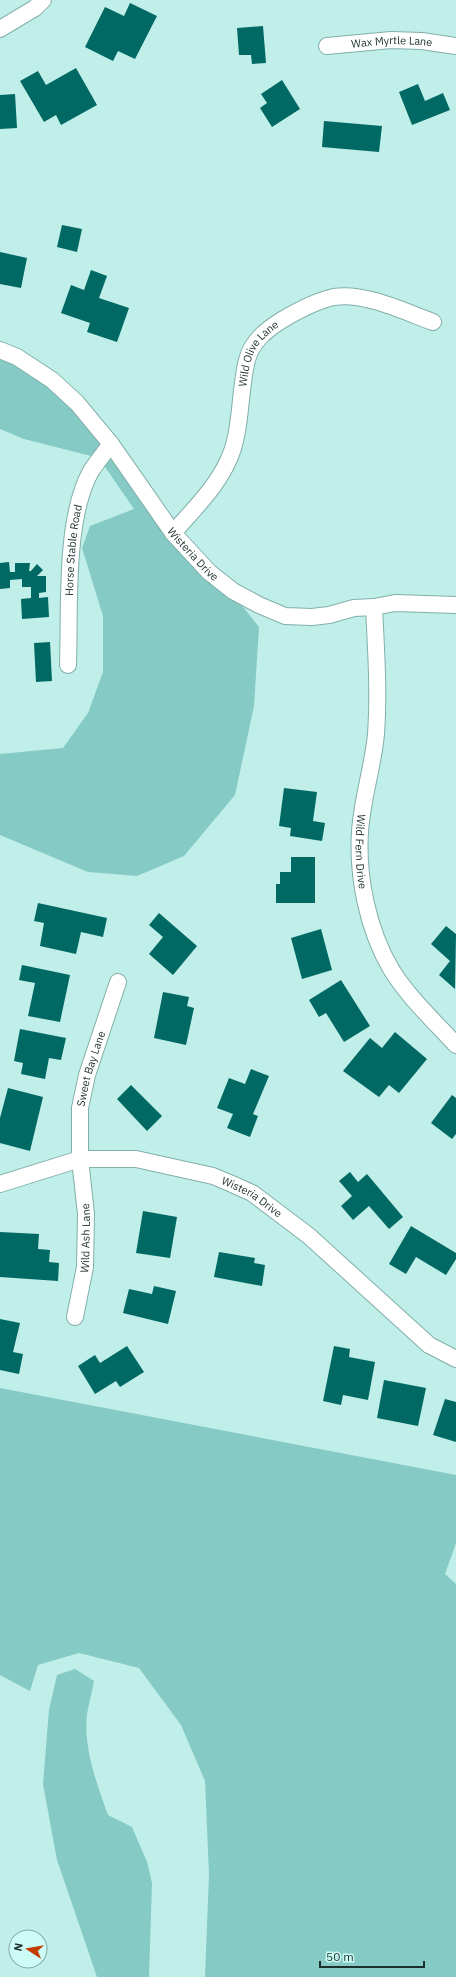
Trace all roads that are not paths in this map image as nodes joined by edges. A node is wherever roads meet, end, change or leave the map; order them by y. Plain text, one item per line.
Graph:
1 (43, 0) edge
2 (0, 29) edge
3 (327, 46) dead end
4 (456, 46) edge
5 (433, 322) dead end
6 (0, 350) edge
7 (111, 444) junction
8 (173, 533) junction
9 (456, 605) edge
10 (374, 607) junction
11 (68, 665) dead end
12 (118, 982) dead end
13 (456, 1045) edge
14 (80, 1160) junction
15 (0, 1184) edge
16 (75, 1317) dead end
17 (456, 1359) edge

1 - 2 street
3 - 4 street, Wax Myrtle Lane
5 - 8 street, Wild Olive Lane
6 - 7 street, Wisteria Drive
7 - 8 street, Wisteria Drive
7 - 11 street, Horse Stable Road
8 - 10 street, Wisteria Drive
9 - 10 street, Wisteria Drive
10 - 13 street, Wild Fern Drive
12 - 14 street, Sweet Bay Lane
14 - 15 street, Wisteria Drive
14 - 16 street, Wild Ash Lane
14 - 17 street, Wisteria Drive

